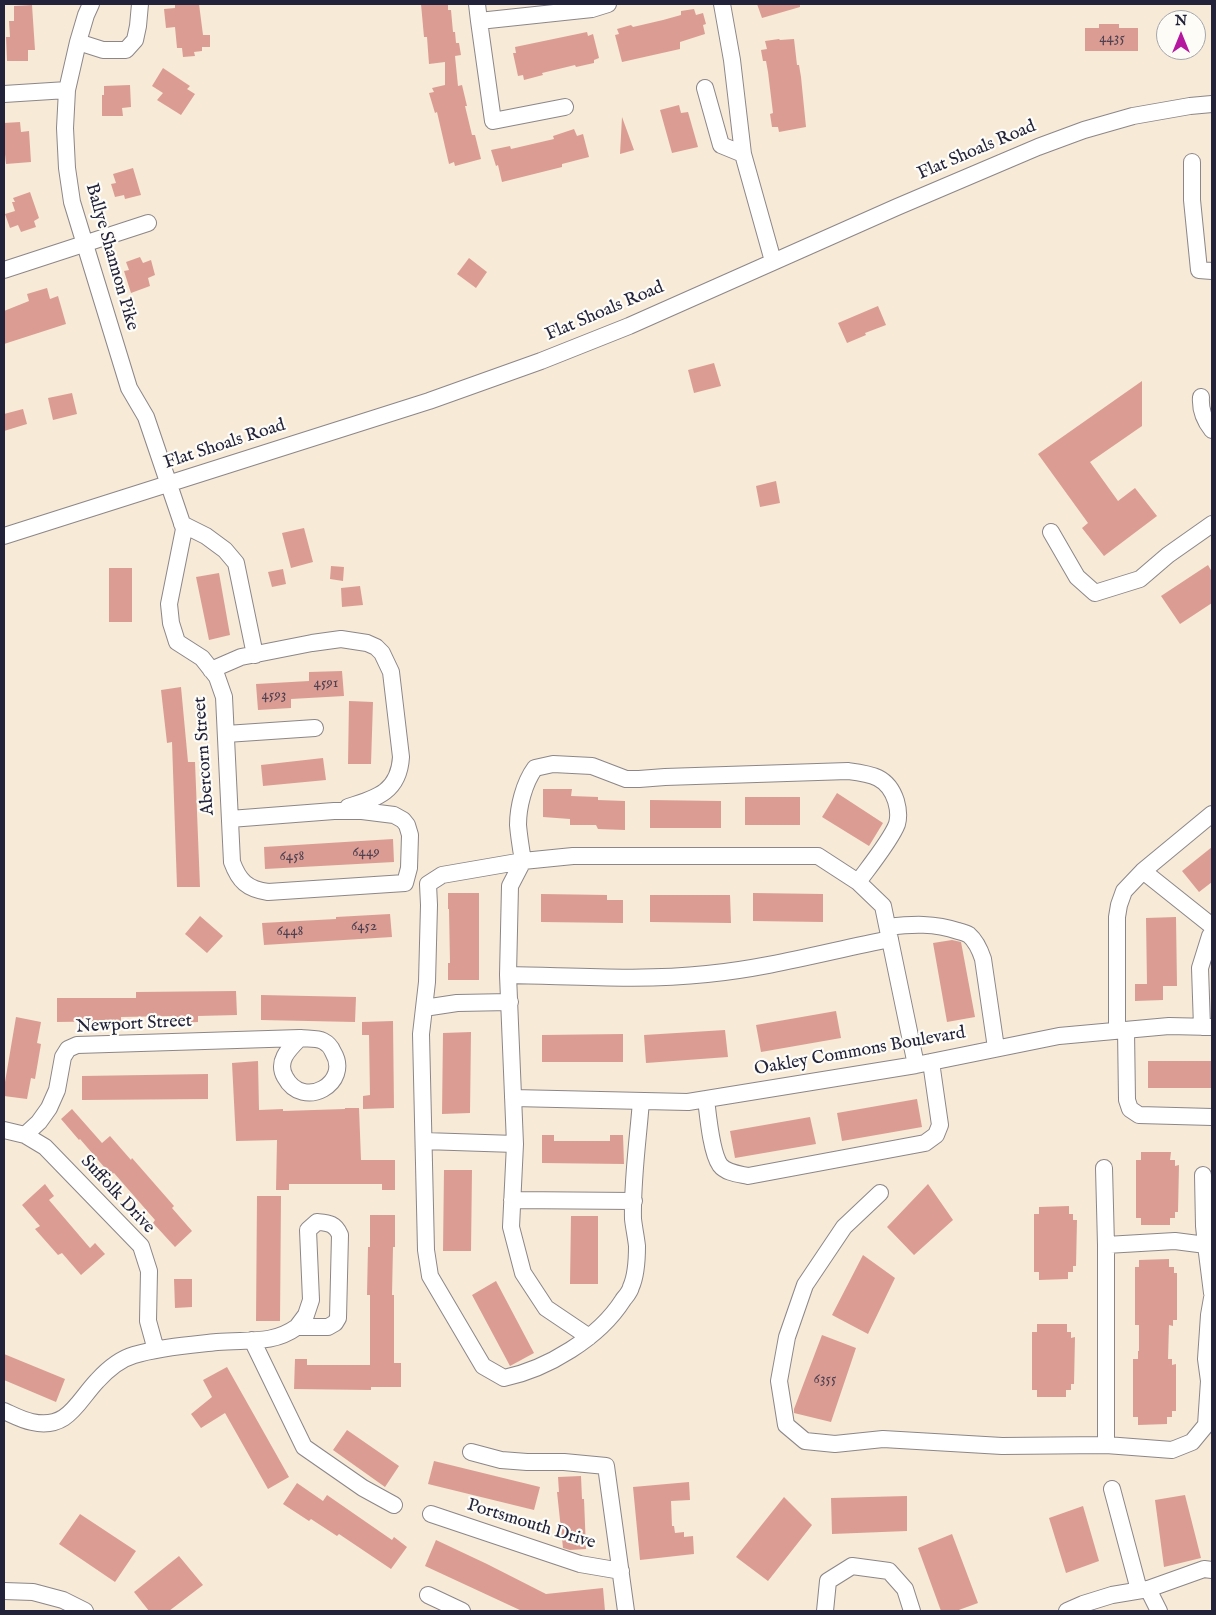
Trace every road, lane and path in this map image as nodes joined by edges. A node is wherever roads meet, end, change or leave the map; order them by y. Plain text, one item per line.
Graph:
1 (91, 4) edge
2 (140, 4) edge
3 (477, 4) edge
4 (608, 4) edge
5 (722, 4) edge
6 (560, 8) edge
7 (479, 21) junction
8 (78, 42) junction
9 (704, 88) dead end
10 (68, 90) junction
11 (4, 94) edge
12 (1212, 104) edge
13 (565, 107) dead end
14 (743, 154) junction
15 (1192, 162) dead end
16 (148, 223) dead end
17 (84, 244) junction
18 (773, 261) junction
19 (4, 270) edge
20 (1212, 271) edge
21 (1201, 397) dead end
22 (1212, 430) edge
23 (170, 483) junction
24 (182, 524) junction
25 (1212, 524) edge
26 (1051, 532) dead end
27 (4, 536) edge
28 (255, 655) junction
29 (211, 670) junction
30 (315, 728) dead end
31 (226, 734) junction
32 (334, 811) junction
33 (1212, 814) edge
34 (230, 819) junction
35 (523, 861) junction
36 (1143, 871) junction
37 (858, 882) junction
38 (889, 933) junction
39 (1212, 933) edge
40 (508, 975) junction
41 (510, 1002) junction
42 (424, 1008) junction
43 (1207, 1027) edge
44 (1121, 1030) junction
45 (300, 1038) dead end
46 (996, 1048) junction
47 (924, 1063) junction
48 (513, 1098) junction
49 (706, 1099) junction
50 (641, 1101) junction
51 (1212, 1117) edge
52 (4, 1130) edge
53 (26, 1135) junction
54 (424, 1141) junction
55 (515, 1144) junction
56 (1104, 1168) dead end
57 (1203, 1175) dead end
58 (880, 1193) dead end
59 (512, 1200) junction
60 (634, 1201) junction
61 (1106, 1245) junction
62 (1206, 1245) junction
63 (1212, 1293) edge
64 (1212, 1298) edge
65 (297, 1327) junction
66 (589, 1337) junction
67 (252, 1340) junction
68 (156, 1350) junction
69 (4, 1411) edge
70 (1106, 1445) junction
71 (471, 1452) dead end
72 (1112, 1489) dead end
73 (394, 1505) dead end
74 (430, 1514) dead end
75 (1212, 1570) edge
76 (621, 1571) junction
77 (1144, 1589) junction
78 (4, 1591) edge
79 (428, 1595) dead end
80 (85, 1611) edge
81 (462, 1611) edge
82 (626, 1611) edge
83 (825, 1611) edge
84 (912, 1611) edge
85 (1067, 1611) edge
86 (1159, 1611) edge

1 - 8 street, Ballye Shannon Pike
2 - 8 street
3 - 7 street
4 - 6 street
5 - 14 street
6 - 7 street
7 - 13 street
8 - 10 street, Ballye Shannon Pike
9 - 14 street
10 - 11 street
10 - 17 street, Ballye Shannon Pike
12 - 18 street, Flat Shoals Road
14 - 18 street
15 - 20 street
16 - 17 street
17 - 19 street
17 - 23 street, Ballye Shannon Pike
18 - 23 street, Flat Shoals Road
21 - 22 street
23 - 24 street, Abercorn Street
23 - 27 street, Flat Shoals Road
24 - 28 street
24 - 29 street, Abercorn Street
25 - 26 street
28 - 29 street
28 - 32 street
29 - 31 street, Abercorn Street
30 - 31 street
31 - 34 street, Abercorn Street
32 - 34 street
32 - 34 street, Abercorn Street
33 - 36 street
35 - 37 street
35 - 37 street
35 - 40 street
35 - 42 street
36 - 39 street
36 - 44 street
37 - 38 street
38 - 40 street
38 - 46 street
38 - 47 street
39 - 43 street
40 - 41 street
41 - 42 street
41 - 48 street
42 - 54 street
43 - 44 street, Oakley Commons Boulevard
44 - 46 street, Oakley Commons Boulevard
44 - 51 street
45 - 53 street, Newport Street
46 - 47 street, Oakley Commons Boulevard
47 - 49 street, Oakley Commons Boulevard
47 - 49 street
48 - 50 street, Oakley Commons Boulevard
48 - 55 street
49 - 50 street, Oakley Commons Boulevard
50 - 60 street
52 - 53 street, Suffolk Drive
53 - 68 street, Suffolk Drive
54 - 55 street
54 - 66 street
55 - 59 street
56 - 61 street
57 - 62 street
58 - 70 street
59 - 60 street
59 - 66 street
60 - 66 street
61 - 62 street
61 - 70 street
62 - 63 street
64 - 70 street
65 - 65 street
65 - 67 street
67 - 68 street
67 - 73 street
68 - 69 street
71 - 76 street
72 - 77 street
74 - 76 street, Portsmouth Drive
75 - 77 street
76 - 82 street
77 - 85 street
77 - 86 street
78 - 80 street
79 - 81 street
83 - 84 street

